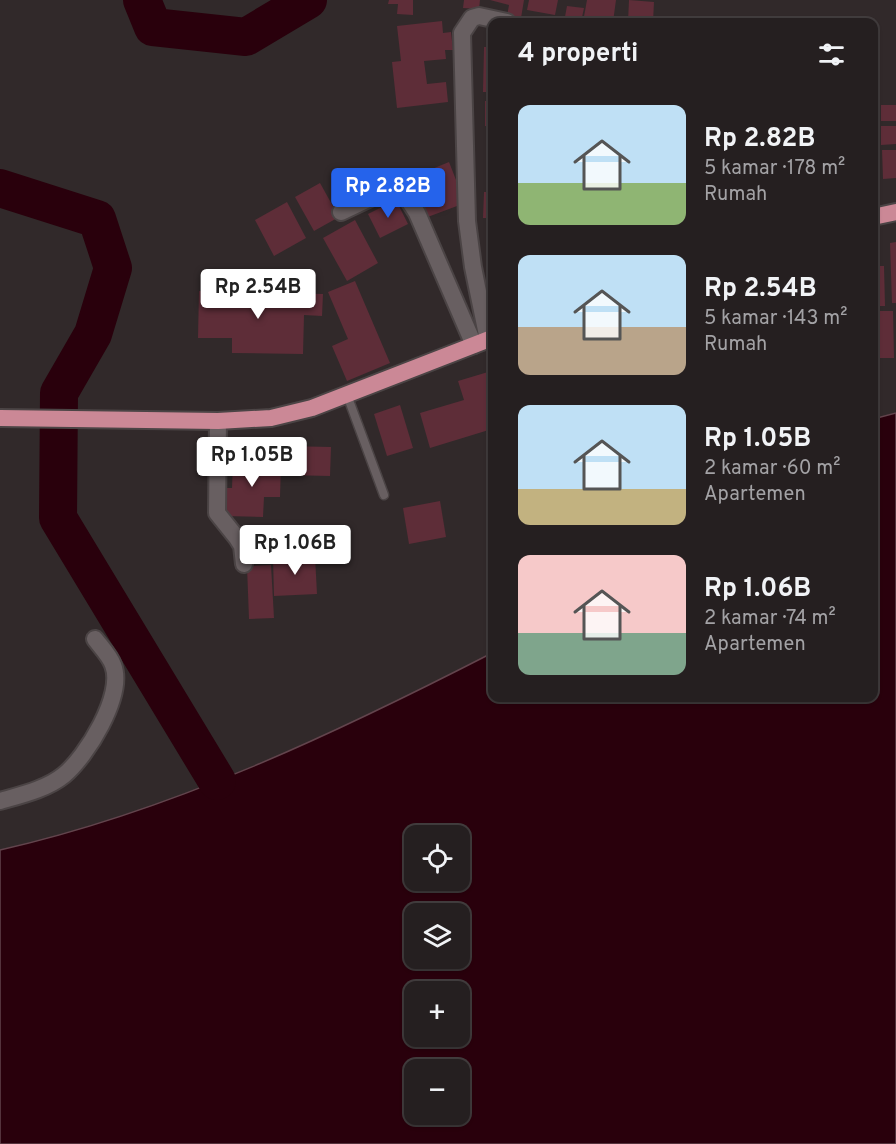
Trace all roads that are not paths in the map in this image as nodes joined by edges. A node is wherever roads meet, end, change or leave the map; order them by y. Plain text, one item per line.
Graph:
1 (488, 20) edge
2 (341, 212) dead end
3 (896, 212) edge
4 (878, 216) edge
5 (485, 341) edge
6 (347, 395) junction
7 (0, 418) edge
8 (218, 421) junction
9 (384, 495) dead end
10 (244, 564) dead end
11 (95, 639) dead end
12 (0, 801) edge

1 - 5 street
2 - 5 street
3 - 4 highway
5 - 6 highway
6 - 8 highway
6 - 9 lane
7 - 8 highway
8 - 10 street
11 - 12 street

